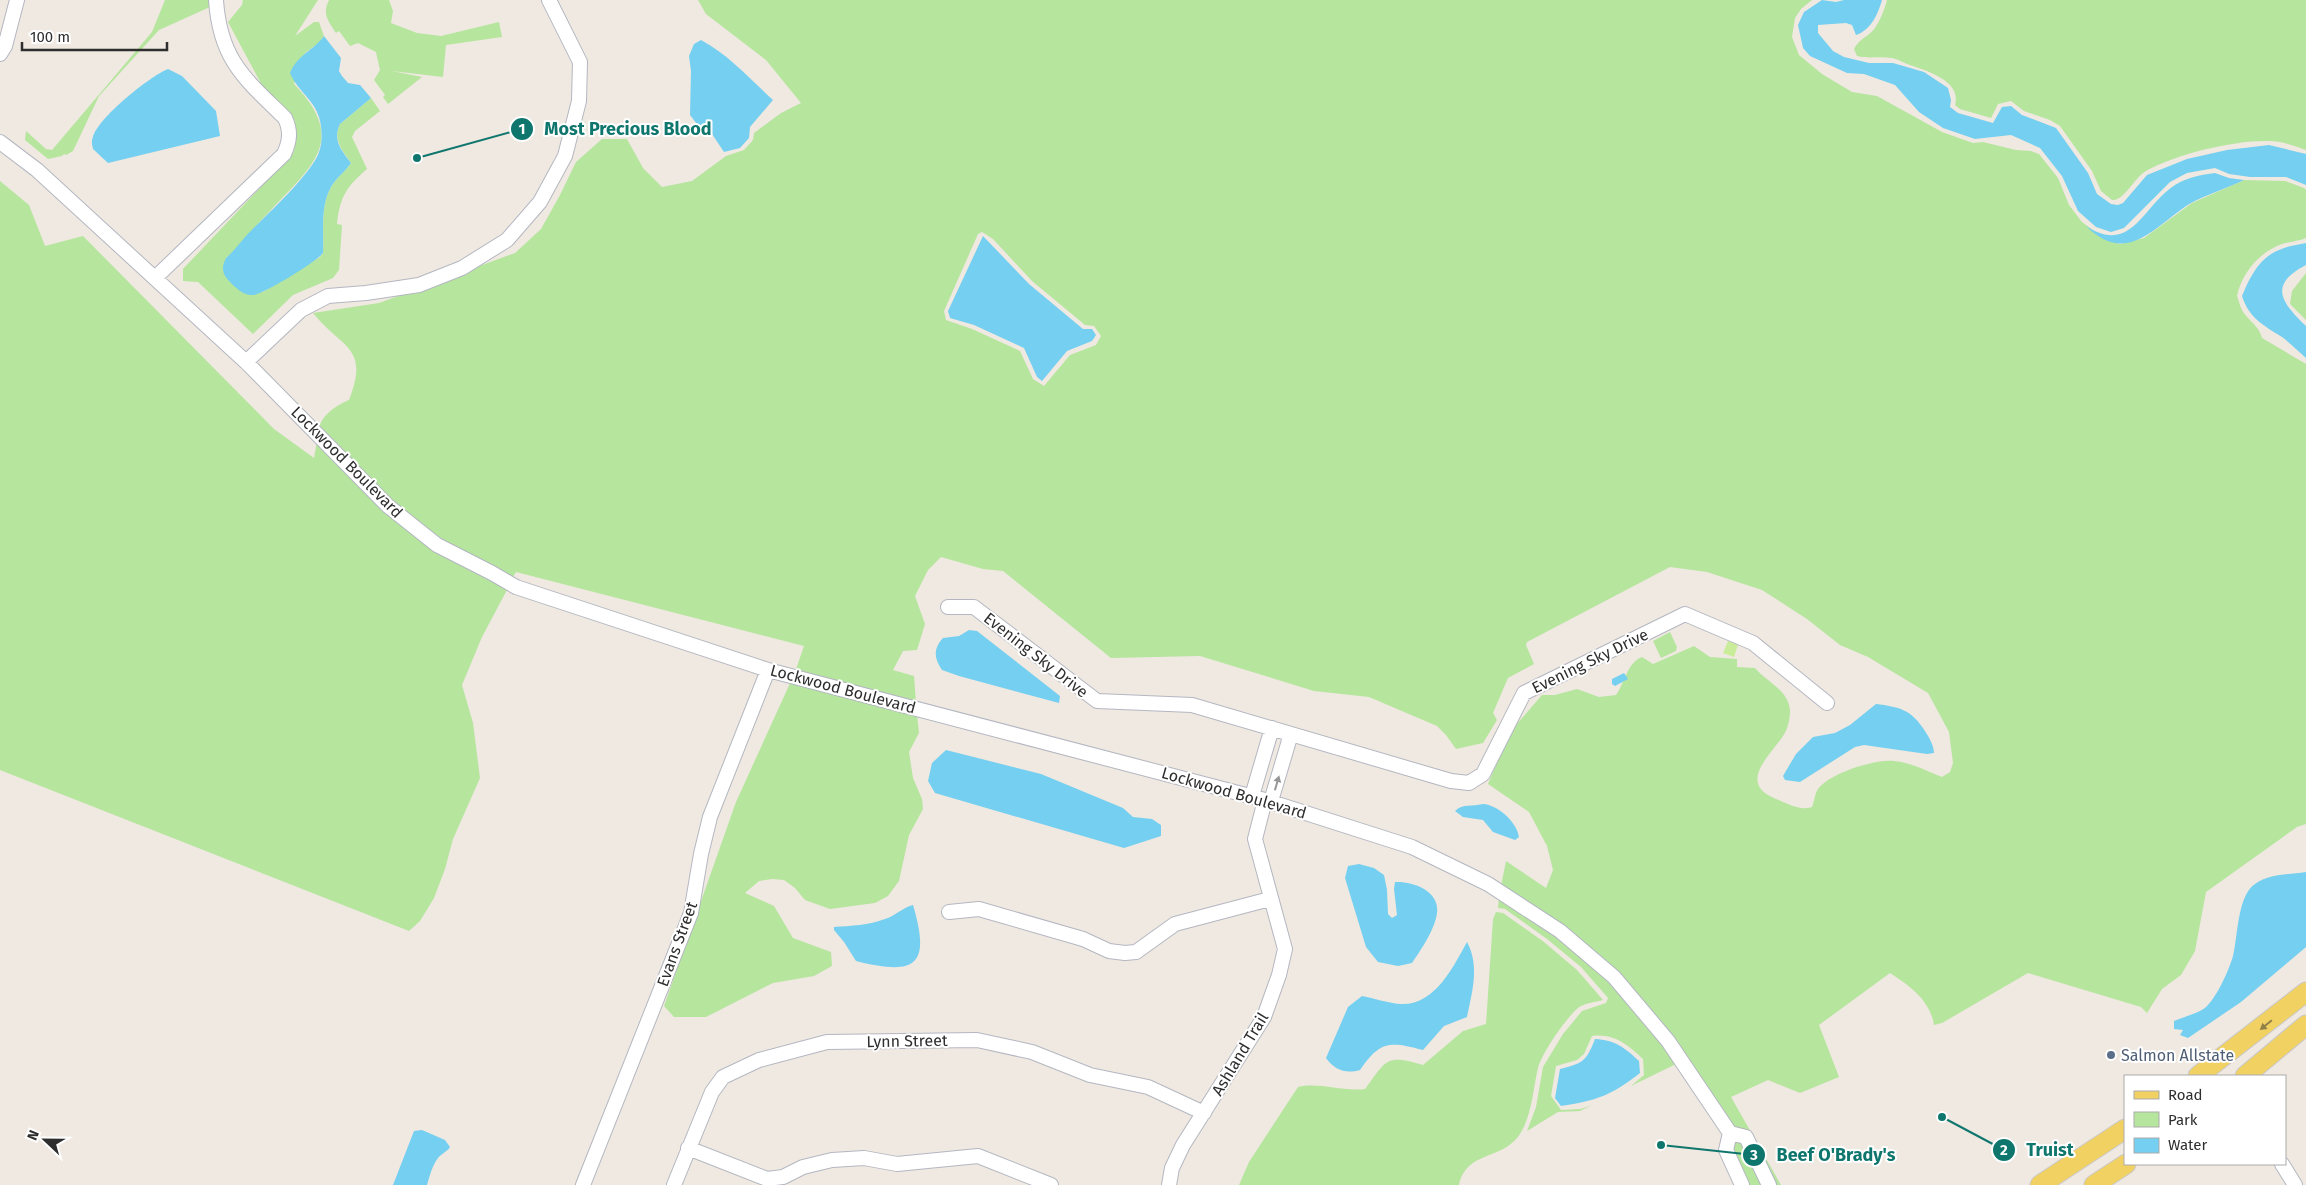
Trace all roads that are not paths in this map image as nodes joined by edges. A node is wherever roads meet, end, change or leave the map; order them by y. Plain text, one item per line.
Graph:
1 (17, 0) edge
2 (216, 0) edge
3 (549, 0) edge
4 (0, 54) edge
5 (0, 142) edge
6 (155, 278) junction
7 (246, 362) junction
8 (948, 607) dead end
9 (768, 670) junction
10 (1827, 703) dead end
11 (1272, 728) junction
12 (1291, 734) junction
13 (1263, 799) junction
14 (1270, 899) junction
15 (949, 912) dead end
16 (2306, 992) edge
17 (2306, 1025) edge
18 (2199, 1075) edge
19 (2246, 1075) edge
20 (1204, 1113) junction
21 (2124, 1130) edge
22 (1730, 1133) junction
23 (688, 1148) junction
24 (2124, 1165) edge
25 (2283, 1165) edge
26 (583, 1185) edge
27 (674, 1185) edge
28 (1051, 1185) edge
29 (1169, 1185) edge
30 (1742, 1185) edge
31 (1768, 1185) edge
32 (2040, 1185) edge
33 (2094, 1185) edge
34 (2295, 1185) edge

1 - 4 street
2 - 6 street
3 - 7 street
5 - 6 street, Lockwood Boulevard
6 - 7 street, Lockwood Boulevard
7 - 9 street, Lockwood Boulevard
8 - 11 street, Evening Sky Drive
9 - 13 street, Lockwood Boulevard
9 - 26 street, Evans Street
10 - 12 street, Evening Sky Drive
11 - 12 street, Evening Sky Drive
11 - 13 street
13 -> 12 street
13 - 14 street, Ashland Trail
13 - 22 street, Lockwood Boulevard
14 - 15 street
14 - 20 street, Ashland Trail
16 -> 18 main road
17 - 19 main road
20 - 23 street, Lynn Street
20 - 29 street, Ashland Trail
21 - 32 main road
22 - 30 street
22 - 31 street, Lockwood Boulevard
23 - 27 street, Lynn Street
23 - 28 street
24 - 33 main road
25 - 34 street

